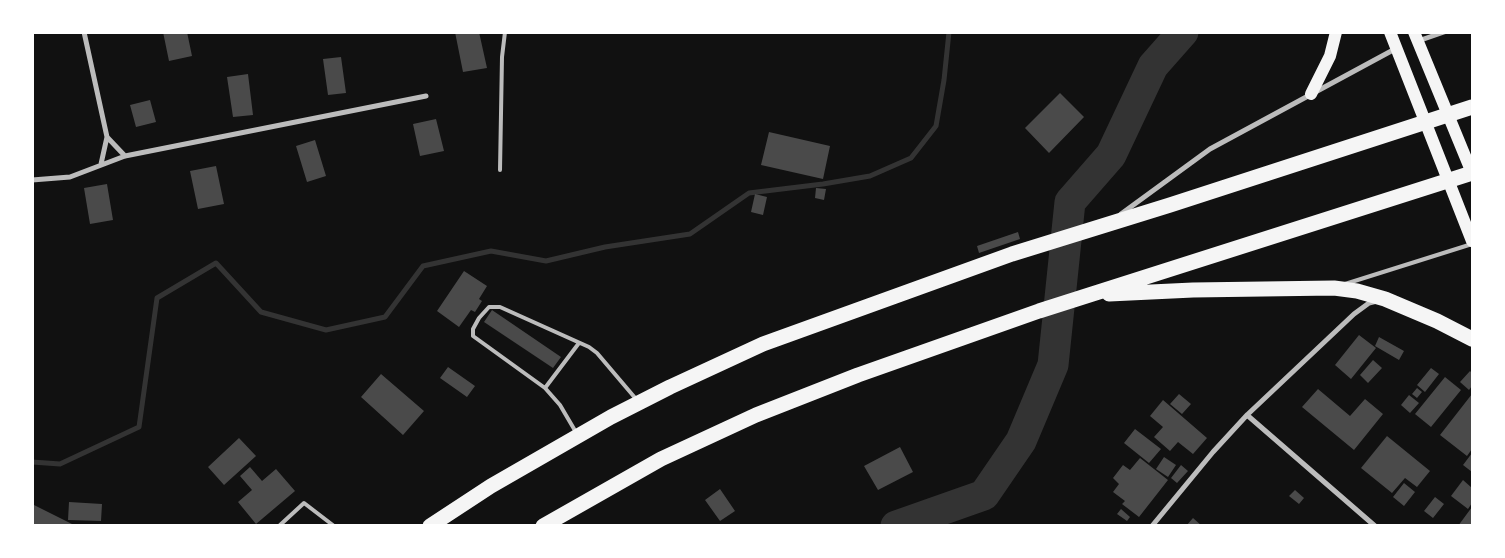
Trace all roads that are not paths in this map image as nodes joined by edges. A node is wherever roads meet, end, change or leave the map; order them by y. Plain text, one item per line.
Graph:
1 (84, 32) edge
2 (505, 32) edge
3 (1336, 32) edge
4 (1390, 32) edge
5 (1444, 32) edge
6 (1416, 37) edge
7 (1397, 48) junction
8 (1311, 94) junction
9 (426, 96) dead end
10 (1472, 107) edge
11 (107, 137) junction
12 (126, 156) junction
13 (101, 164) junction
14 (500, 170) dead end
15 (1472, 173) edge
16 (32, 180) edge
17 (1106, 225) junction
18 (1472, 243) edge
19 (1334, 288) junction
20 (1088, 295) junction
21 (1385, 299) junction
22 (1472, 340) edge
23 (579, 343) junction
24 (545, 388) junction
25 (639, 403) junction
26 (1247, 415) junction
27 (578, 436) junction
28 (279, 526) edge
29 (334, 526) edge
30 (430, 526) edge
31 (543, 526) edge
32 (1152, 526) edge
33 (1375, 526) edge

1 - 11 street
2 - 14 lane
3 - 8 main road
4 - 7 main road
5 - 6 street
6 - 15 main road
7 - 8 street
7 - 18 main road
8 - 17 street
9 - 12 street
10 - 17 highway
11 - 12 street
11 - 13 street
12 - 13 street
13 - 16 street
15 - 20 highway
17 - 25 highway
18 - 19 lane
19 - 20 highway
19 - 21 highway
20 - 31 highway
21 - 22 highway
21 - 26 street
23 - 24 lane
23 - 24 lane
23 - 25 lane
24 - 27 lane
25 - 27 highway
26 - 32 street
26 - 33 street
27 - 30 highway
28 - 29 lane

